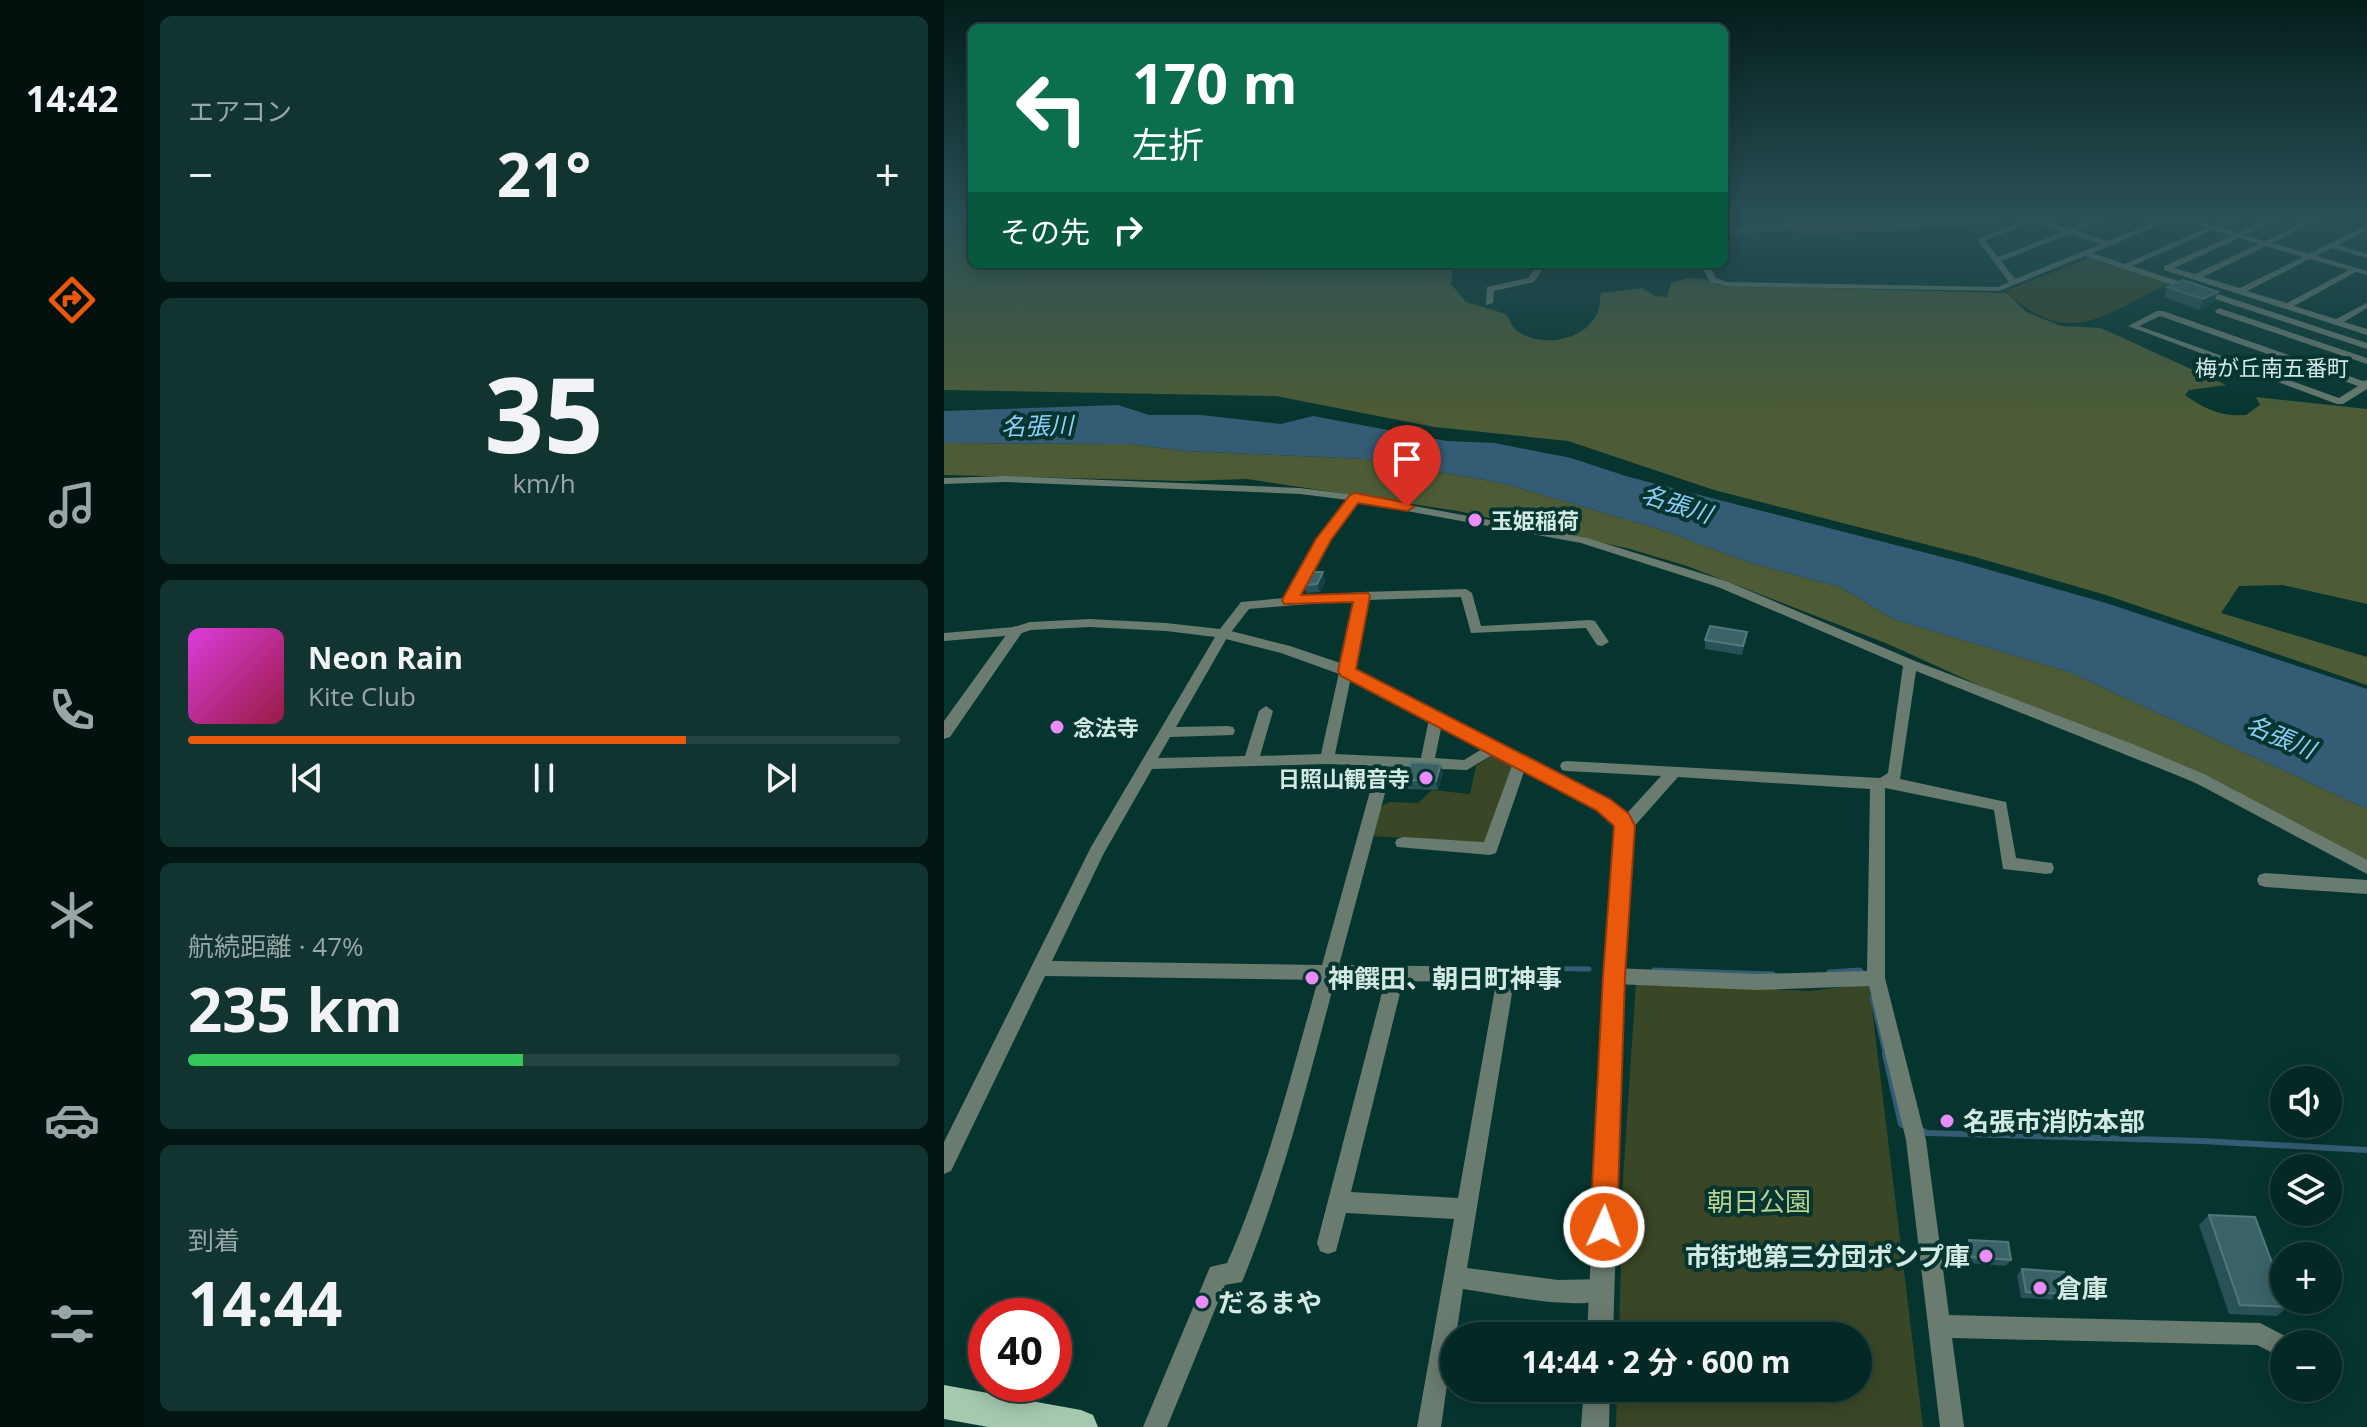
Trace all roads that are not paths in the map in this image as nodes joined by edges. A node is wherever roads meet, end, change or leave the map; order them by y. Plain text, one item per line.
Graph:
1 (1515, 284) edge
2 (1725, 284) edge
3 (2013, 284) edge
4 (2177, 284) edge
5 (2217, 284) edge
6 (2255, 284) edge
7 (2330, 284) edge
8 (2241, 291) junction
9 (1489, 303) dead end
10 (2235, 303) junction
11 (2367, 305) edge
12 (2288, 306) junction
13 (2219, 311) junction
14 (2337, 322) junction
15 (2193, 324) junction
16 (2367, 332) edge
17 (2367, 346) edge
18 (2367, 361) edge
19 (2366, 385) edge
20 (944, 481) edge
21 (1355, 498) junction
22 (1362, 596) junction
23 (1290, 600) junction
24 (1016, 631) junction
25 (1223, 634) junction
26 (944, 637) edge
27 (1602, 642) dead end
28 (1910, 664) junction
29 (1347, 671) junction
30 (1266, 711) dead end
31 (1436, 719) junction
32 (1228, 731) dead end
33 (1166, 732) junction
34 (944, 733) edge
35 (1492, 748) junction
36 (1327, 759) junction
37 (1251, 761) junction
38 (1520, 763) junction
39 (1148, 764) junction
40 (1385, 764) junction
41 (1427, 764) junction
42 (1567, 766) dead end
43 (1674, 772) junction
44 (1883, 784) junction
45 (1625, 826) junction
46 (1403, 843) dead end
47 (2046, 868) dead end
48 (2367, 868) edge
49 (2265, 880) dead end
50 (2367, 887) edge
51 (1039, 968) junction
52 (1329, 970) junction
53 (1396, 973) junction
54 (1614, 976) junction
55 (1869, 979) junction
56 (944, 1164) edge
57 (1338, 1202) junction
58 (1464, 1209) junction
59 (1328, 1243) dead end
60 (1454, 1277) junction
61 (1602, 1290) junction
62 (1601, 1322) edge
63 (1939, 1326) junction
64 (2270, 1340) edge
65 (944, 1402) edge
66 (1596, 1402) edge
67 (1081, 1427) edge
68 (1155, 1427) edge
69 (1429, 1427) edge
70 (1595, 1427) edge
71 (1952, 1427) edge

1 - 9 street
2 - 3 street
4 - 10 street
5 - 8 street
6 - 8 street
7 - 12 street
8 - 12 street
10 - 13 street
10 - 17 street
11 - 14 street
12 - 14 street
13 - 15 street
13 - 18 street
14 - 16 street
15 - 19 street
15 - 19 street
20 - 21 street
21 - 23 street
21 - 28 street
22 - 23 street
22 - 27 street
22 - 29 street
23 - 25 street
24 - 25 street
24 - 26 street
24 - 34 street
25 - 29 street
25 - 33 street
28 - 44 street
28 - 48 street
29 - 31 street
29 - 36 street
30 - 37 street
31 - 35 street
31 - 41 street
32 - 33 street
33 - 39 street
35 - 38 street
35 - 41 street
36 - 37 street
36 - 40 street
37 - 39 street
38 - 45 street
38 - 46 street
39 - 51 street
40 - 41 street
40 - 52 street
42 - 43 street
43 - 44 street
43 - 45 street
44 - 47 street
44 - 55 street
45 - 54 street
49 - 50 street
51 - 52 street
51 - 56 street
52 - 53 street
52 - 68 street
53 - 57 street
53 - 58 street
54 - 55 street
54 - 61 street
55 - 63 street
57 - 58 street
57 - 59 street
58 - 60 street
60 - 61 street
60 - 69 street
61 - 62 street
63 - 64 street
63 - 71 street
65 - 67 main road
66 - 70 street

